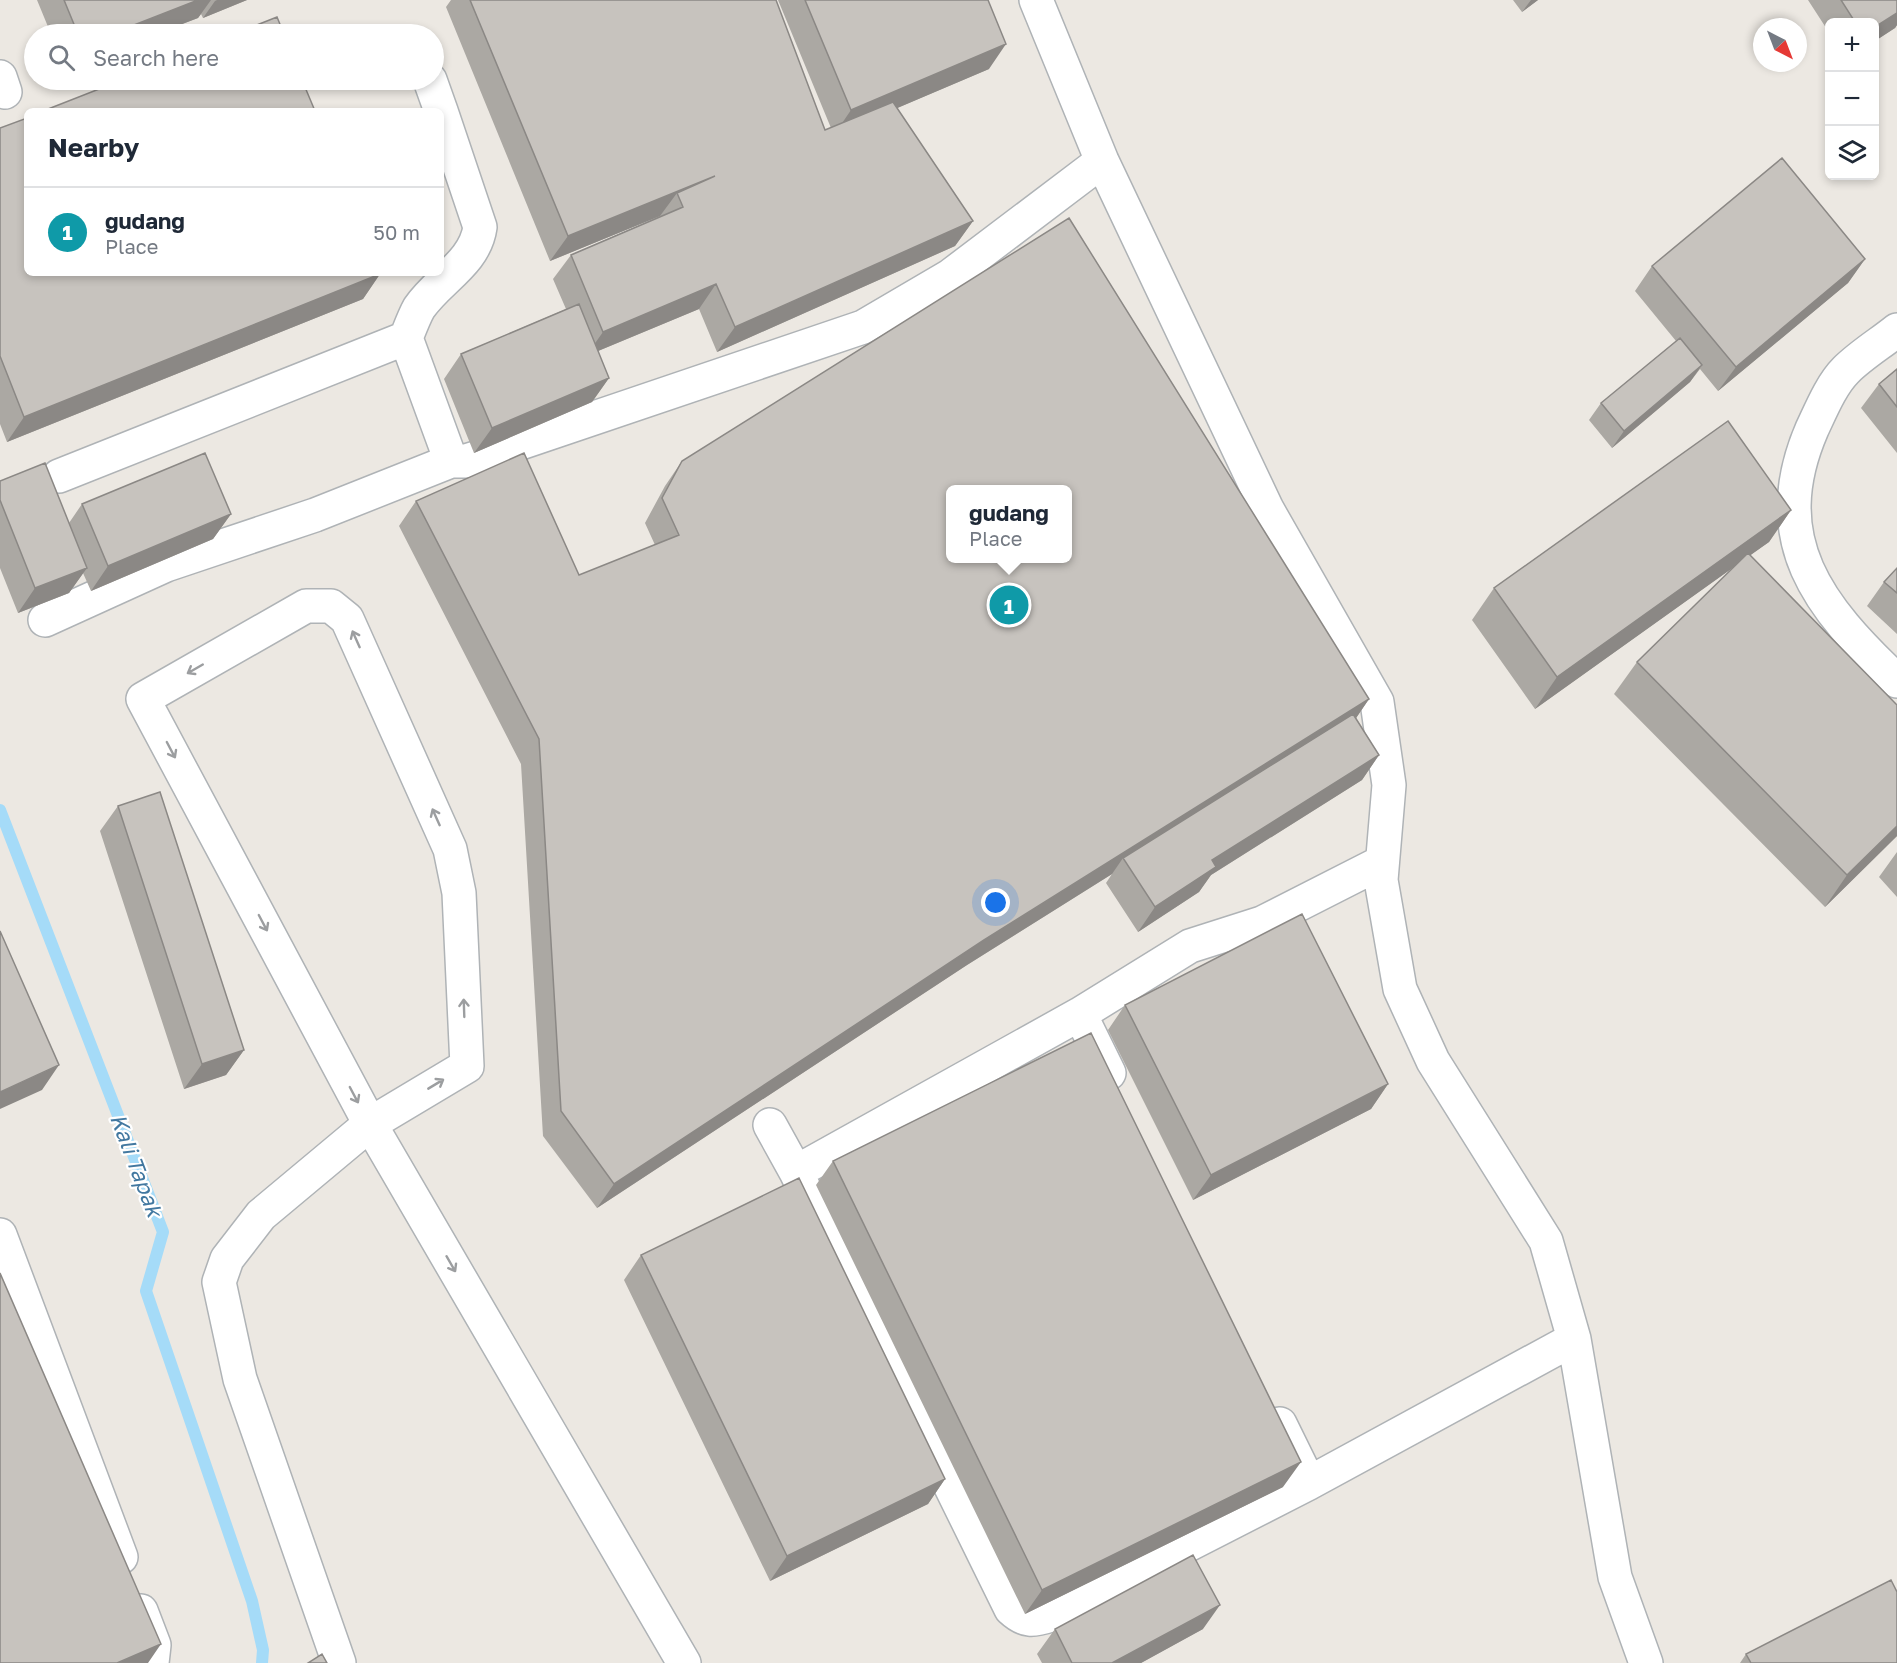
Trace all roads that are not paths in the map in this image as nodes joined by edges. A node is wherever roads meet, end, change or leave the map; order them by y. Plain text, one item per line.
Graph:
1 (1036, 0) edge
2 (434, 90) edge
3 (440, 108) edge
4 (444, 120) edge
5 (1102, 160) junction
6 (1897, 330) edge
7 (406, 338) junction
8 (451, 461) junction
9 (59, 476) dead end
10 (45, 620) dead end
11 (1897, 681) edge
12 (1382, 862) junction
13 (1080, 1014) junction
14 (1122, 1099) edge
15 (370, 1124) junction
16 (770, 1125) dead end
17 (796, 1172) junction
18 (0, 1235) edge
19 (1574, 1339) junction
20 (1267, 1398) edge
21 (1309, 1483) junction
22 (152, 1663) edge
23 (339, 1663) edge
24 (684, 1663) edge
25 (1646, 1663) edge

1 - 5 lane
2 - 3 lane
4 - 7 lane
5 - 8 lane
5 - 12 lane
6 - 11 lane
7 - 8 lane
7 - 9 lane
8 - 10 lane
12 - 13 lane
12 - 19 lane
13 - 14 lane
13 - 17 lane
15 -> 15 lane
15 - 23 lane
15 -> 24 lane
16 - 17 lane
17 - 21 lane
18 - 22 lane
19 - 21 lane
19 - 25 lane
20 - 21 lane

